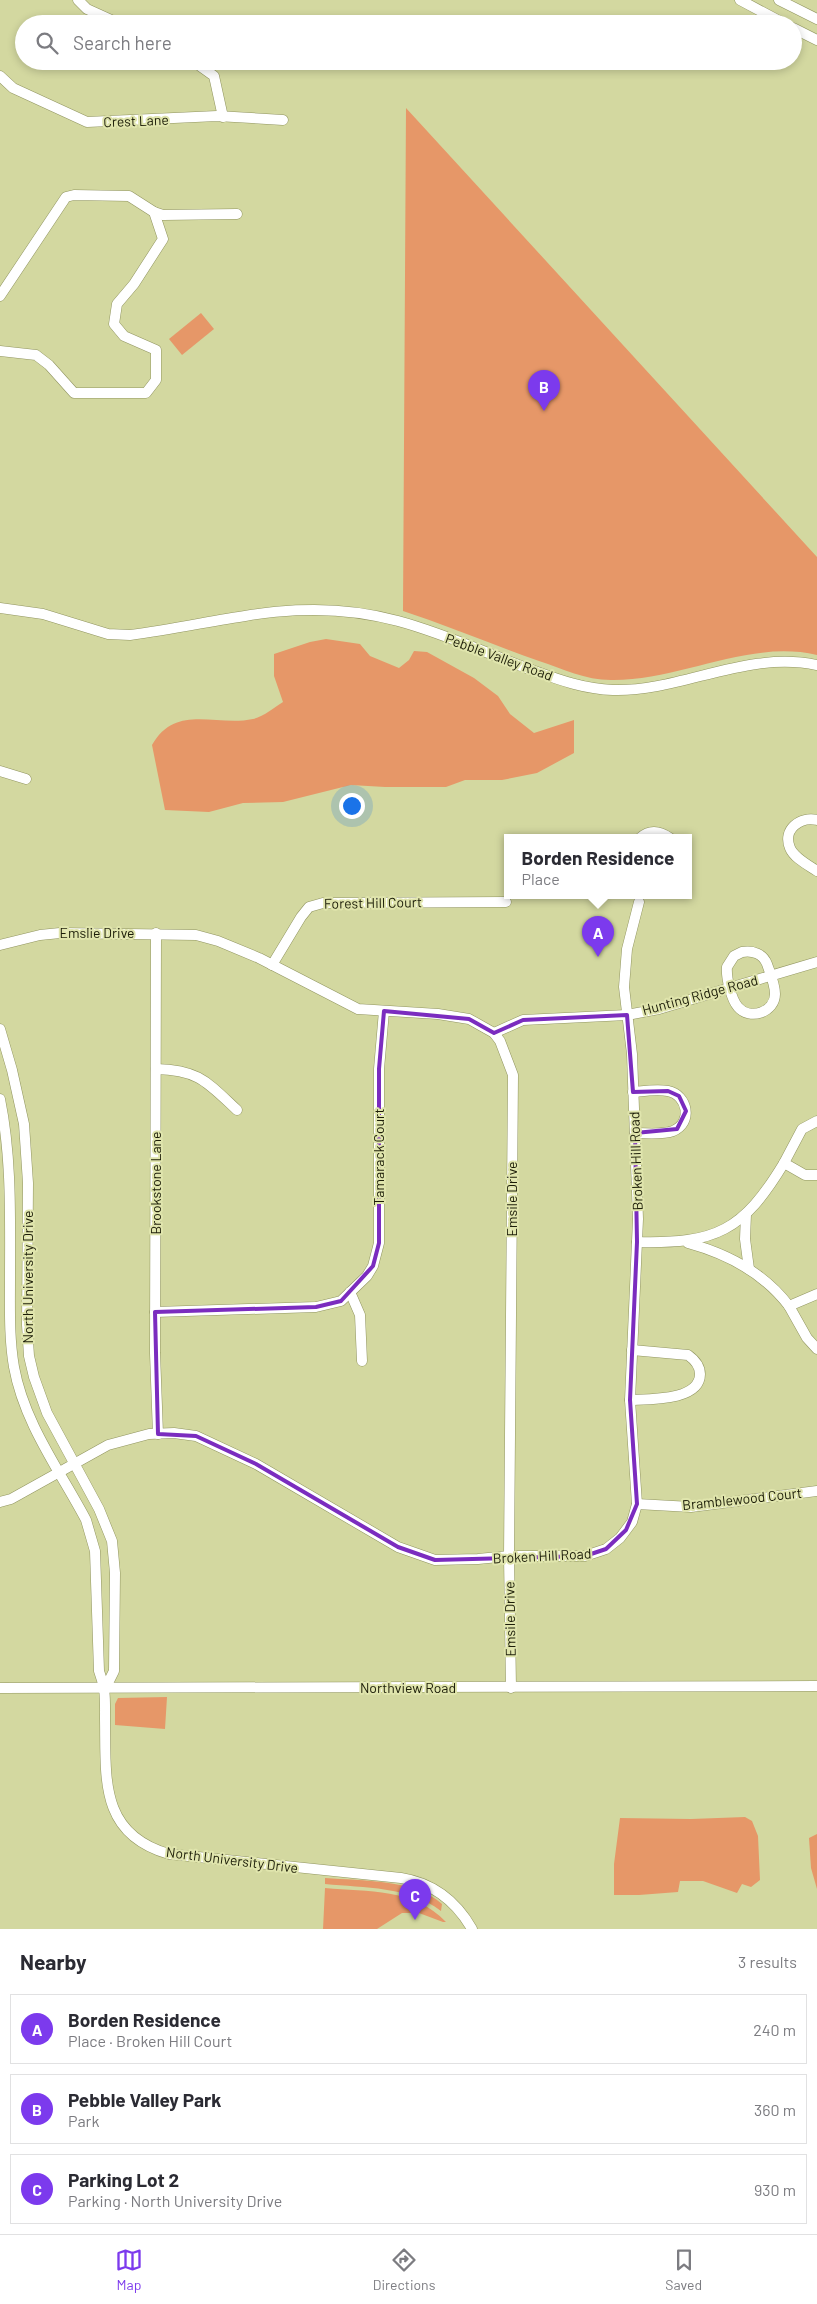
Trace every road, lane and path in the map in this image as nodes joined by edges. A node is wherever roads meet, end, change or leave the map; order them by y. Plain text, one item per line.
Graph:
1 (78, 0) edge
2 (740, 0) edge
3 (779, 0) edge
4 (100, 15) edge
5 (769, 15) edge
6 (817, 19) edge
7 (802, 32) edge
8 (817, 40) edge
9 (206, 70) edge
10 (0, 76) edge
11 (223, 117) junction
12 (284, 120) dead end
13 (154, 212) junction
14 (237, 214) dead end
15 (0, 296) edge
16 (0, 351) edge
17 (0, 608) edge
18 (817, 665) edge
19 (0, 771) edge
20 (26, 779) dead end
21 (817, 820) edge
22 (646, 834) edge
23 (661, 834) edge
24 (817, 871) edge
25 (641, 899) edge
26 (506, 902) dead end
27 (156, 933) junction
28 (0, 945) edge
29 (817, 962) edge
30 (272, 965) junction
31 (771, 976) junction
32 (731, 988) junction
33 (384, 1011) junction
34 (627, 1014) junction
35 (0, 1029) edge
36 (494, 1033) junction
37 (156, 1070) junction
38 (633, 1092) junction
39 (0, 1099) edge
40 (237, 1110) dead end
41 (817, 1121) edge
42 (635, 1133) junction
43 (26, 1157) junction
44 (4, 1159) edge
45 (784, 1163) junction
46 (817, 1175) edge
47 (746, 1214) junction
48 (10, 1223) junction
49 (28, 1223) junction
50 (638, 1242) junction
51 (684, 1242) junction
52 (749, 1269) junction
53 (350, 1292) junction
54 (817, 1294) edge
55 (789, 1306) junction
56 (155, 1312) junction
57 (817, 1349) edge
58 (632, 1350) junction
59 (362, 1361) dead end
60 (41, 1397) junction
61 (630, 1400) junction
62 (25, 1405) junction
63 (158, 1434) junction
64 (74, 1464) junction
65 (60, 1472) junction
66 (817, 1491) edge
67 (0, 1502) edge
68 (637, 1504) junction
69 (509, 1556) junction
70 (97, 1588) junction
71 (115, 1590) junction
72 (817, 1686) edge
73 (106, 1687) junction
74 (0, 1688) edge
75 (512, 1688) junction
76 (472, 1929) edge

1 - 4 street
2 - 5 street
3 - 6 street
7 - 8 street
9 - 11 street
10 - 11 street, Crest Lane
11 - 12 street, Crest Lane
13 - 14 street
13 - 15 street
13 - 16 street
17 - 18 street, Pebble Valley Road
19 - 20 street
21 - 24 street
22 - 23 street
25 - 34 street, Broken Hill Road
26 - 30 street, Forest Hill Court
27 - 28 street, Emslie Drive
27 - 30 street, Emslie Drive
27 - 37 street, Brookstone Lane
29 - 31 street, Hunting Ridge Road
30 - 33 street
31 - 32 street, Hunting Ridge Road
31 - 32 street
31 - 32 street
32 - 34 street, Hunting Ridge Road
33 - 36 street
33 - 53 street, Tamarack Court
34 - 36 street, Hunting Ridge Road
34 - 38 street, Broken Hill Road
35 - 43 street, North University Drive
36 - 69 street, Emsile Drive
37 - 40 street
37 - 56 street, Brookstone Lane
38 - 42 street, Broken Hill Road
38 - 42 street
39 - 44 street, North University Drive
41 - 45 street
42 - 50 street, Broken Hill Road
43 - 44 street
43 - 49 street, North University Drive
44 - 48 street, North University Drive
45 - 46 street
45 - 47 street
47 - 51 street
47 - 52 street
48 - 49 street
48 - 62 street, North University Drive
49 - 60 street, North University Drive
50 - 51 street
50 - 58 street, Broken Hill Road
51 - 52 street
52 - 55 street
53 - 56 street, Tamarack Court
53 - 59 street
54 - 55 street
55 - 57 street
56 - 63 street, Brookstone Lane
58 - 61 street, Broken Hill Road
58 - 61 street
60 - 62 street
60 - 64 street, North University Drive
61 - 68 street, Broken Hill Road
62 - 65 street, North University Drive
63 - 64 street, Broken Hill Road
63 - 69 street, Broken Hill Road
64 - 65 street, Broken Hill Road
64 - 71 street, North University Drive
65 - 67 street, Broken Hill Road
65 - 70 street, North University Drive
66 - 68 street, Bramblewood Court
68 - 69 street, Broken Hill Road
69 - 75 street, Emsile Drive
70 - 71 street
70 - 73 street, North University Drive
71 - 73 street, North University Drive
72 - 75 street, Northview Road
73 - 74 street, Northview Road
73 - 75 street, Northview Road
73 - 76 street, North University Drive

